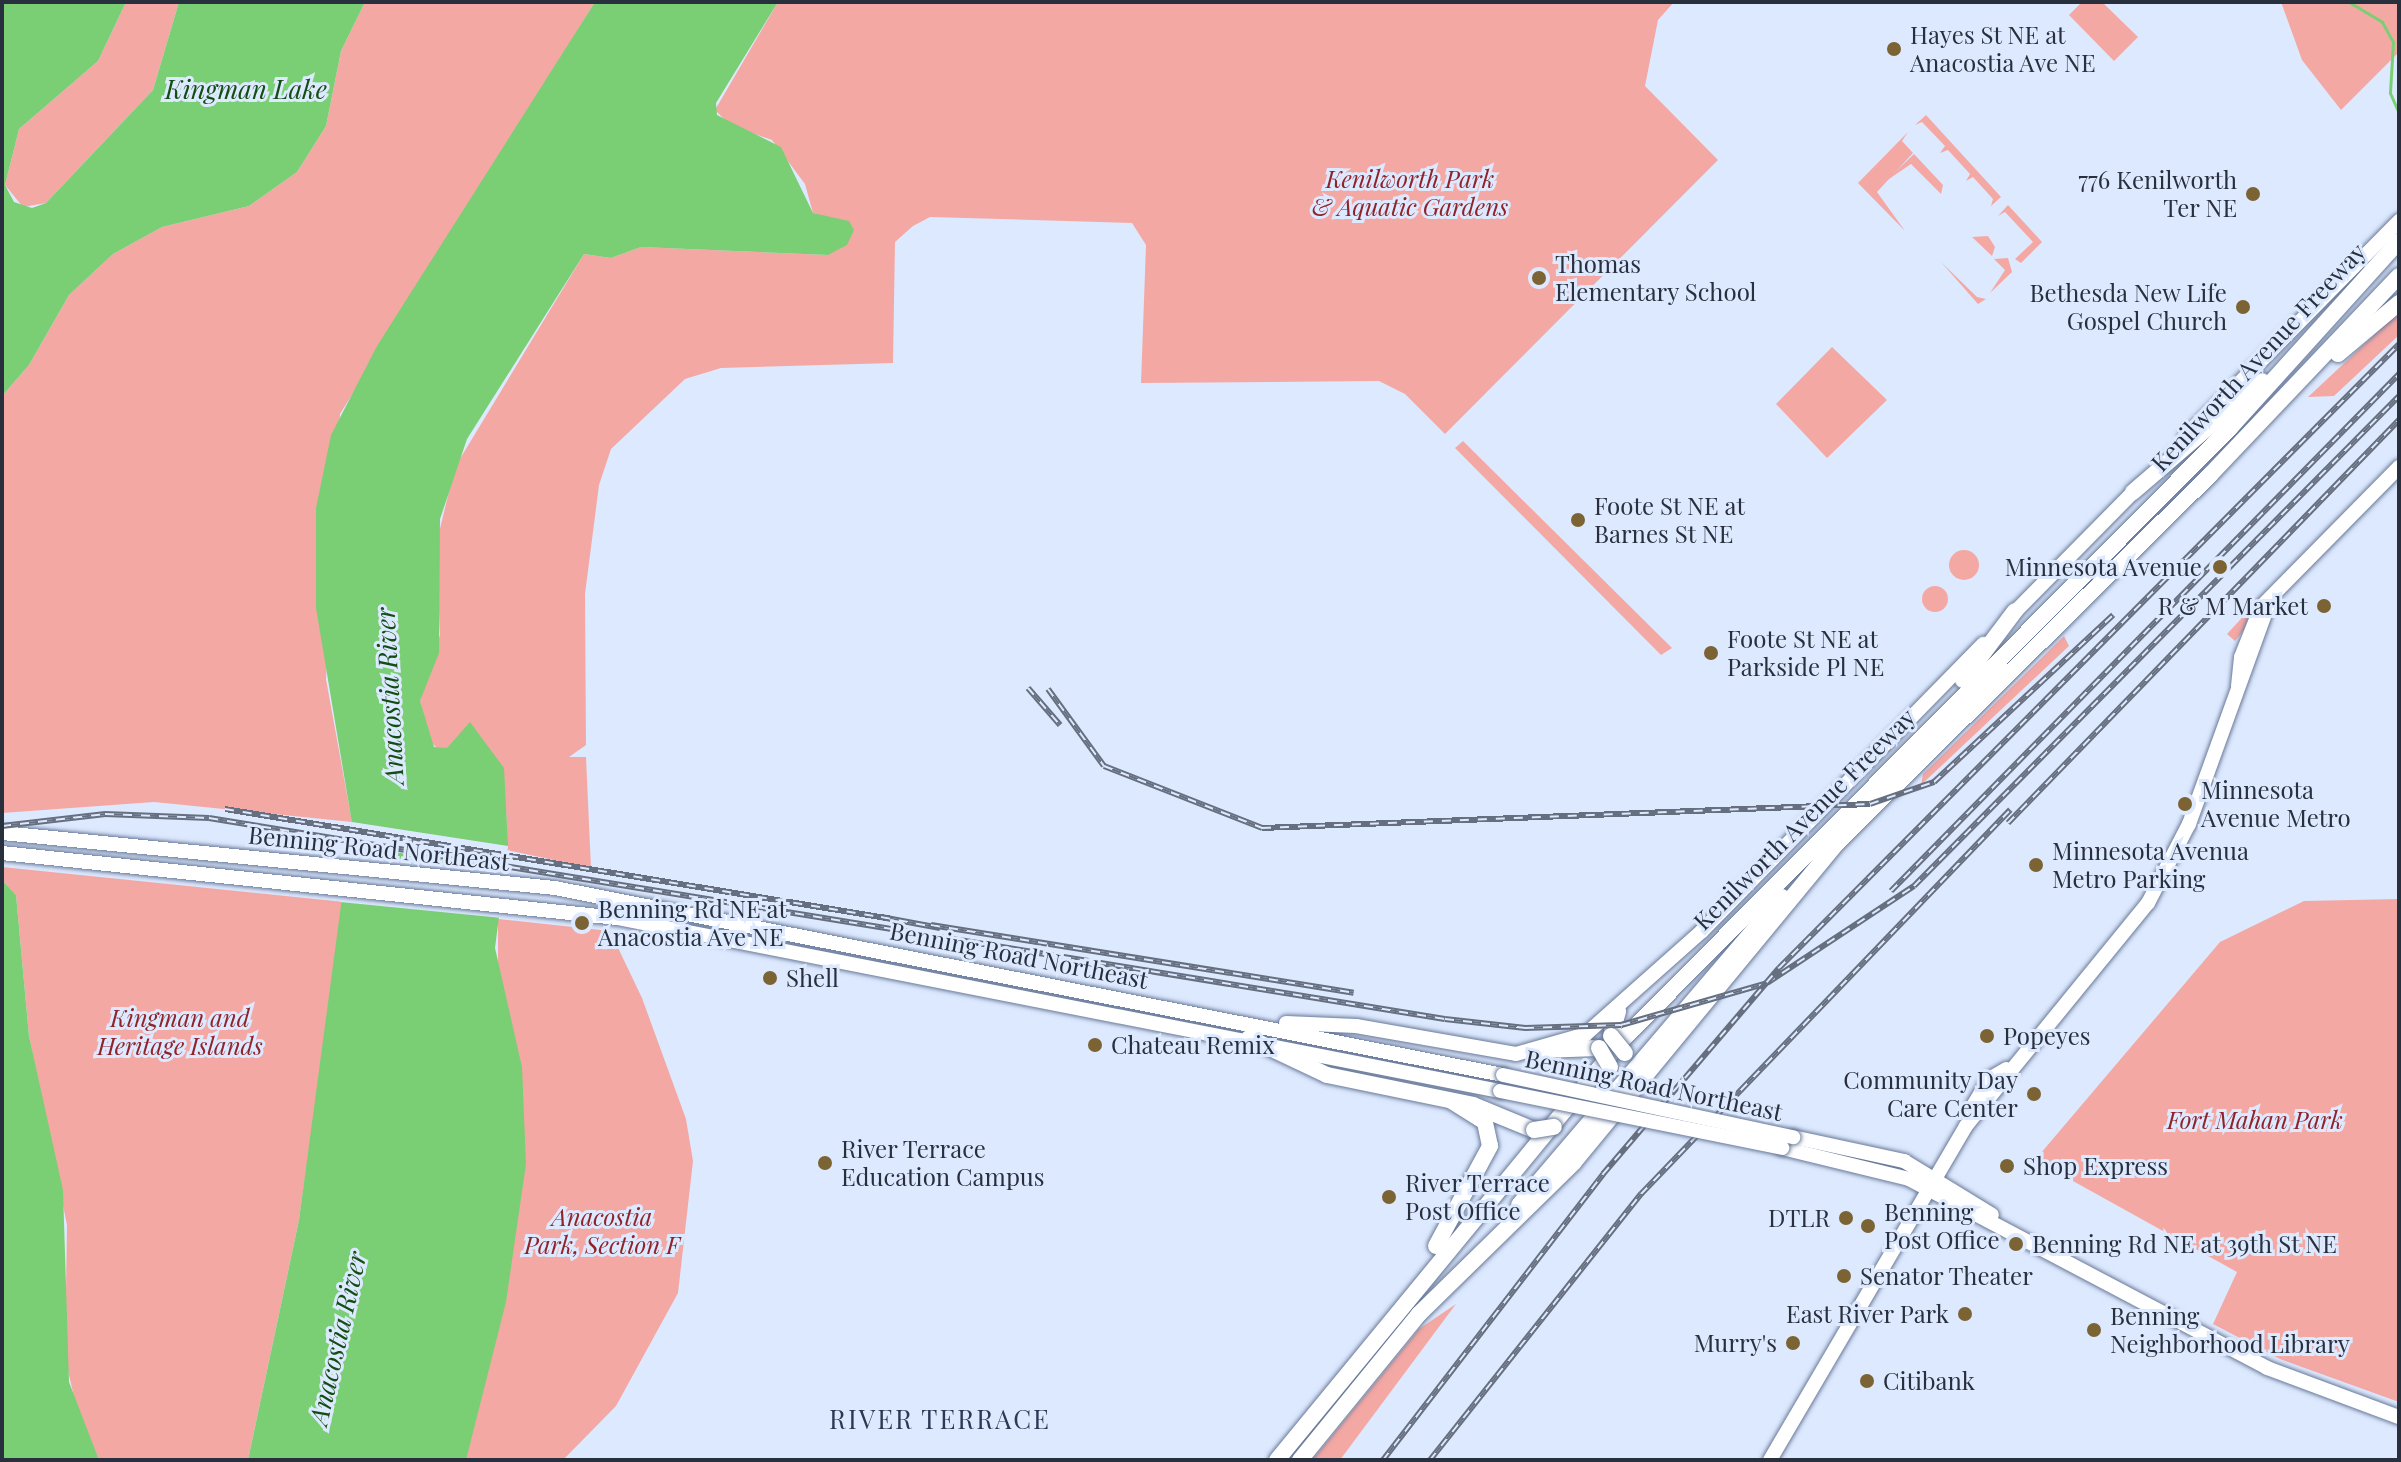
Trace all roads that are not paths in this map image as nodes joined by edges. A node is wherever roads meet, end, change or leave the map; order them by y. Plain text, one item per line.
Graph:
1 (2399, 221) edge
2 (2399, 241) edge
3 (2399, 276) edge
4 (2399, 303) edge
5 (2306, 344) junction
6 (2282, 402) junction
7 (2399, 467) edge
8 (2133, 492) junction
9 (2015, 611) junction
10 (1909, 745) junction
11 (2, 833) edge
12 (1835, 845) junction
13 (2, 853) edge
14 (1618, 1011) junction
15 (1241, 1021) junction
16 (1249, 1038) junction
17 (1605, 1042) junction
18 (1540, 1050) junction
19 (1646, 1051) junction
20 (1604, 1100) junction
21 (1452, 1101) junction
22 (1787, 1143) junction
23 (1935, 1174) junction
24 (1928, 1188) junction
25 (2001, 1224) junction
26 (1470, 1265) junction
27 (1363, 1351) junction
28 (2399, 1417) edge
29 (1277, 1460) edge
30 (1300, 1460) edge
31 (1770, 1460) edge

1 - 8 main road
2 - 5 highway, Kenilworth Avenue Freeway
3 - 6 highway, Kenilworth Avenue Freeway
4 - 6 highway
5 - 8 highway
5 - 10 highway, Kenilworth Avenue Freeway
6 - 12 highway, Kenilworth Avenue Freeway
7 - 23 main road
8 - 9 main road
9 - 10 highway
9 - 14 main road
10 - 27 highway, Kenilworth Avenue Freeway
11 - 15 main road, Benning Road Northeast
12 - 19 highway
12 - 26 highway, Kenilworth Avenue Freeway
13 - 16 main road, Benning Road Northeast
14 - 17 highway
14 - 18 main road
15 - 18 main road
15 - 22 main road, Benning Road Northeast, bridge
16 - 21 highway
16 - 22 main road, Benning Road Northeast, bridge
17 - 18 highway
17 - 19 highway, bridge
17 - 20 highway, bridge
19 - 20 highway
20 - 21 highway, bridge
20 - 26 highway
21 - 27 highway
22 - 23 main road, Benning Road Northeast
22 - 24 main road, Benning Road Northeast
23 - 24 main road
23 - 25 main road, Benning Road Northeast
24 - 25 main road, Benning Road Northeast
24 - 31 main road
25 - 28 main road, Benning Road Northeast
26 - 30 highway, Kenilworth Avenue Freeway
27 - 29 highway, Kenilworth Avenue Freeway

